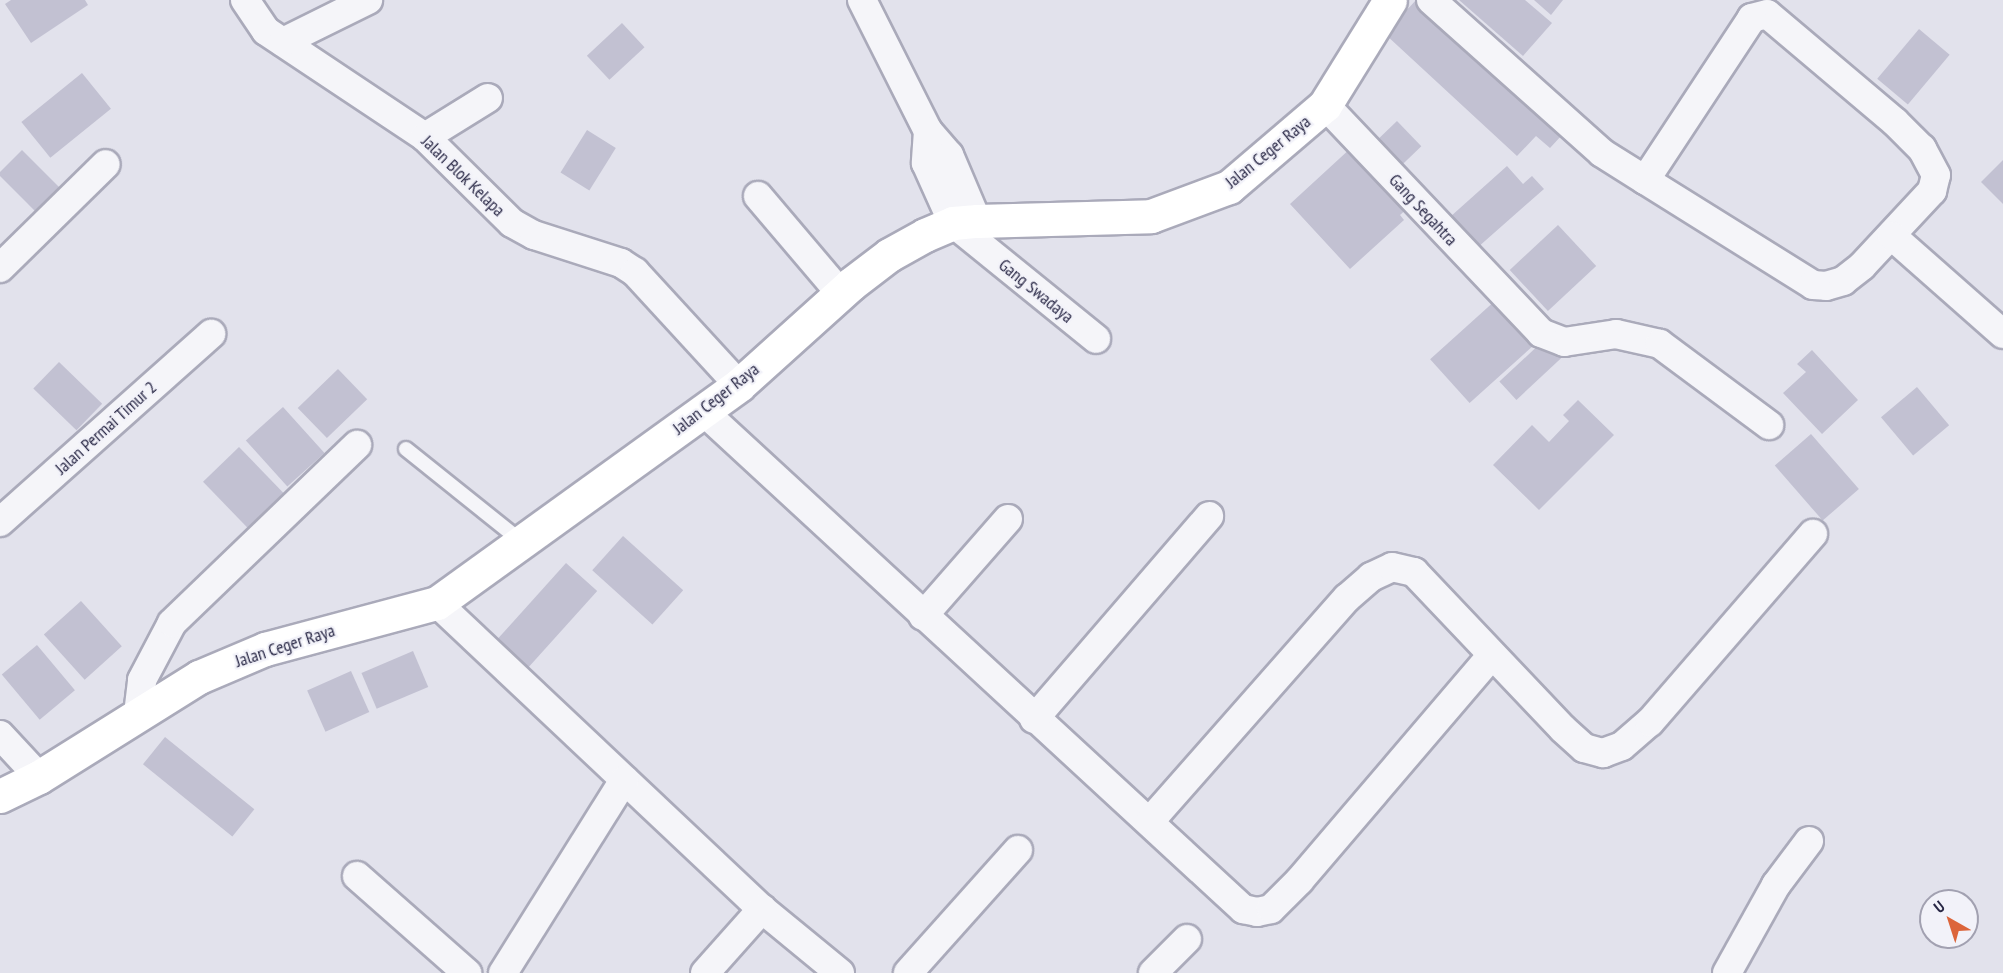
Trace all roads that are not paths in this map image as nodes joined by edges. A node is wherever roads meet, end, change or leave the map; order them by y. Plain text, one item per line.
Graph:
1 (245, 0) edge
2 (368, 0) edge
3 (862, 0) edge
4 (1390, 0) edge
5 (1431, 0) edge
6 (283, 42) junction
7 (488, 98) dead end
8 (1325, 105) junction
9 (425, 137) junction
10 (106, 164) dead end
11 (1644, 180) junction
12 (758, 196) dead end
13 (969, 229) junction
14 (1892, 236) junction
15 (0, 268) edge
16 (841, 294) junction
17 (212, 334) dead end
18 (2003, 334) edge
19 (1096, 339) dead end
20 (738, 385) junction
21 (703, 411) junction
22 (1769, 425) dead end
23 (357, 446) dead end
24 (406, 449) dead end
25 (1209, 516) dead end
26 (1008, 519) dead end
27 (0, 522) edge
28 (1813, 534) dead end
29 (522, 542) junction
30 (437, 603) junction
31 (923, 616) junction
32 (1491, 656) junction
33 (138, 714) junction
34 (1035, 719) junction
35 (0, 735) edge
36 (39, 777) junction
37 (624, 780) junction
38 (0, 796) edge
39 (1151, 820) junction
40 (1809, 842) dead end
41 (1018, 850) dead end
42 (357, 876) dead end
43 (762, 909) junction
44 (1187, 939) dead end
45 (467, 973) edge
46 (503, 973) edge
47 (705, 973) edge
48 (840, 973) edge
49 (908, 973) edge
50 (1153, 973) edge
51 (1727, 973) edge

1 - 6 street, Jalan Blok Kelapa
2 - 6 street
3 - 13 street
4 - 8 main road, Jalan Ceger Raya
5 - 11 street
6 - 9 street, Jalan Blok Kelapa
7 - 9 street
8 - 13 main road, Jalan Ceger Raya
8 - 22 street, Gang Segahtra
9 - 20 street, Jalan Blok Kelapa
10 - 15 street
11 - 14 street
11 - 14 street
12 - 16 street
13 - 16 main road, Jalan Ceger Raya
13 - 19 street, Gang Swadaya
14 - 18 street
16 - 20 main road, Jalan Ceger Raya
17 - 27 street, Jalan Permai Timur 2
20 - 21 main road, Jalan Ceger Raya
21 - 29 main road, Jalan Ceger Raya
21 - 31 street
23 - 33 street
24 - 29 lane
25 - 34 street
26 - 31 street
28 - 32 street
29 - 30 main road, Jalan Ceger Raya
30 - 33 main road, Jalan Ceger Raya
30 - 37 street
31 - 34 street
32 - 39 street
32 - 39 street
33 - 36 main road, Jalan Ceger Raya
34 - 39 street
35 - 36 street
36 - 38 main road, Jalan Ceger Raya
37 - 43 street
37 - 46 street
40 - 51 street
41 - 49 street
42 - 45 street
43 - 47 street
43 - 48 street
44 - 50 street

